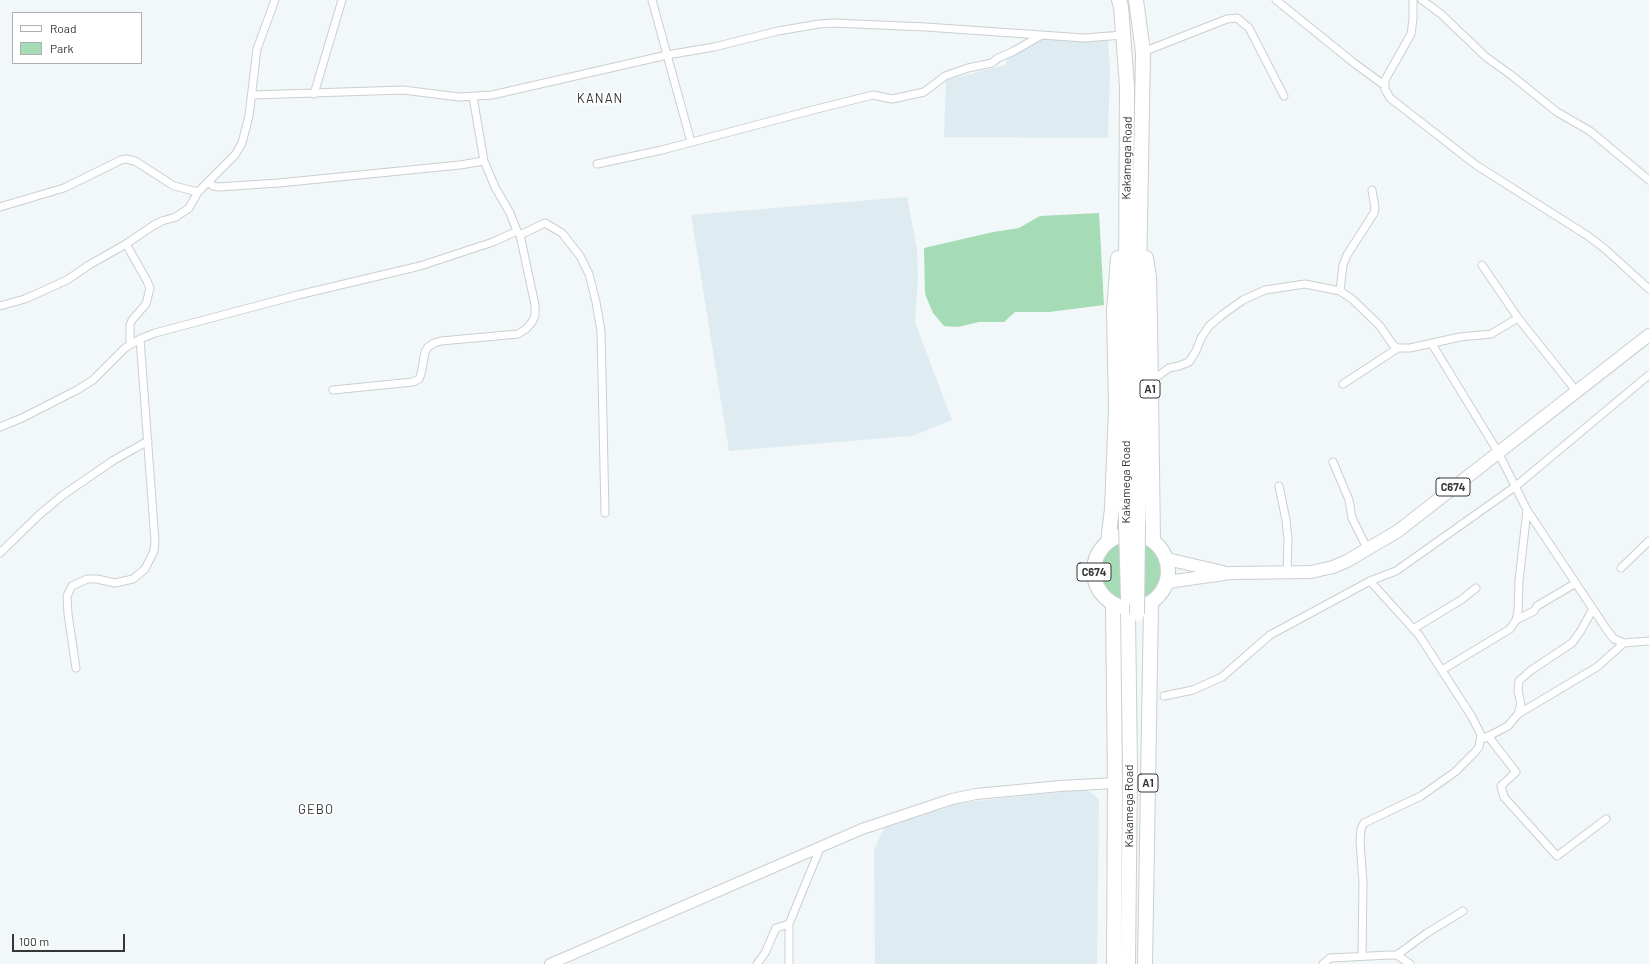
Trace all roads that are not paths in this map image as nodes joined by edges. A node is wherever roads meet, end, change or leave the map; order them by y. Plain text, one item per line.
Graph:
1 (275, 0) edge
2 (342, 0) edge
3 (652, 0) edge
4 (1119, 0) edge
5 (1136, 0) edge
6 (1276, 0) edge
7 (1413, 0) edge
8 (1422, 0) edge
9 (1123, 35) junction
10 (1040, 36) junction
11 (1143, 52) junction
12 (667, 55) junction
13 (1384, 85) junction
14 (314, 94) junction
15 (252, 95) junction
16 (1284, 96) dead end
17 (473, 97) junction
18 (691, 142) junction
19 (484, 161) junction
20 (597, 164) dead end
21 (1649, 180) edge
22 (208, 182) junction
23 (1372, 190) dead end
24 (198, 192) junction
25 (0, 206) edge
26 (518, 233) junction
27 (1133, 240) junction
28 (126, 244) junction
29 (1482, 265) dead end
30 (1649, 289) edge
31 (1340, 291) junction
32 (0, 306) edge
33 (1518, 318) junction
34 (1649, 335) edge
35 (140, 339) junction
36 (1432, 344) junction
37 (130, 345) junction
38 (1398, 348) junction
39 (1649, 375) edge
40 (1150, 382) junction
41 (1344, 384) dead end
42 (333, 390) dead end
43 (1577, 392) junction
44 (0, 427) edge
45 (148, 441) junction
46 (1498, 452) junction
47 (1333, 462) dead end
48 (1280, 486) dead end
49 (1516, 486) junction
50 (1527, 510) junction
51 (605, 513) dead end
52 (1153, 541) junction
53 (1649, 541) edge
54 (1108, 542) junction
55 (1368, 550) junction
56 (0, 553) edge
57 (1167, 559) junction
58 (1621, 568) dead end
59 (1230, 573) junction
60 (1287, 573) junction
61 (1370, 581) junction
62 (1168, 582) junction
63 (1576, 583) junction
64 (1476, 588) dead end
65 (1151, 603) junction
66 (1113, 604) junction
67 (1593, 609) junction
68 (1516, 620) junction
69 (1413, 629) junction
70 (1649, 641) edge
71 (1624, 643) junction
72 (76, 668) dead end
73 (1442, 670) junction
74 (1164, 696) dead end
75 (1518, 714) junction
76 (1488, 736) junction
77 (1481, 740) junction
78 (1115, 783) junction
79 (1606, 819) dead end
80 (821, 846) junction
81 (1463, 911) dead end
82 (789, 924) junction
83 (1397, 955) junction
84 (1362, 956) junction
85 (550, 964) edge
86 (756, 964) edge
87 (789, 964) edge
88 (1114, 964) edge
89 (1128, 964) edge
90 (1136, 964) edge
91 (1145, 964) edge
92 (1323, 964) edge
93 (1410, 964) edge

1 - 15 street
2 - 14 street
3 - 12 street
4 - 9 highway, Kakamega Road / A1
5 - 11 highway, A1
6 - 13 street
7 - 13 street
8 - 21 street
9 - 10 street
9 - 27 highway, Kakamega Road / A1
10 - 12 street
10 - 18 street
11 - 16 street
11 - 27 highway, A1
12 - 17 street
12 - 18 street
13 - 30 street
14 - 15 street
14 - 17 street
15 - 22 street
17 - 19 street
18 - 20 street
19 - 22 street
19 - 26 street
22 - 24 street
23 - 31 street
24 - 25 street
24 - 28 street
26 - 35 street
26 - 42 street
26 - 51 street
27 - 40 highway, A1
27 - 54 highway, A1
27 - 89 highway, Kakamega Road / A1, bridge
27 - 90 highway, Kakamega Road / A1, bridge
28 - 32 street
28 - 37 street
29 - 33 street
31 - 38 street
31 - 40 street
33 - 36 street
33 - 43 street
34 - 43 main road, C674
35 - 37 street
35 - 45 street
36 - 38 street
36 - 46 street
37 - 44 street
38 - 41 street
39 - 49 street
40 - 52 highway, A1
43 - 46 main road, C674
45 - 56 street
45 - 72 street
46 - 49 street
46 - 55 main road, C674
47 - 55 street
48 - 60 street
49 - 50 street
49 - 61 street
50 - 63 street
50 - 68 street
52 - 54 highway
52 - 57 highway
53 - 58 street
54 - 66 highway, C674
55 - 60 main road, C674
57 - 59 main road, C674
57 - 62 highway
59 - 60 main road, C674
59 - 62 main road, C674
61 - 69 street
61 - 74 street
62 - 65 highway
63 - 67 street
63 - 68 street
64 - 69 street
65 - 66 highway
65 - 91 highway, A1
66 - 78 highway
67 - 71 street
67 - 75 street
68 - 73 street
69 - 73 street
70 - 71 street
71 - 75 street
73 - 77 street
75 - 76 street
76 - 77 street
76 - 79 street
77 - 84 street
78 - 80 main road
78 - 88 highway
80 - 82 street
80 - 85 main road
81 - 83 street
82 - 86 street
82 - 87 street
83 - 84 street
83 - 93 street
84 - 92 street

